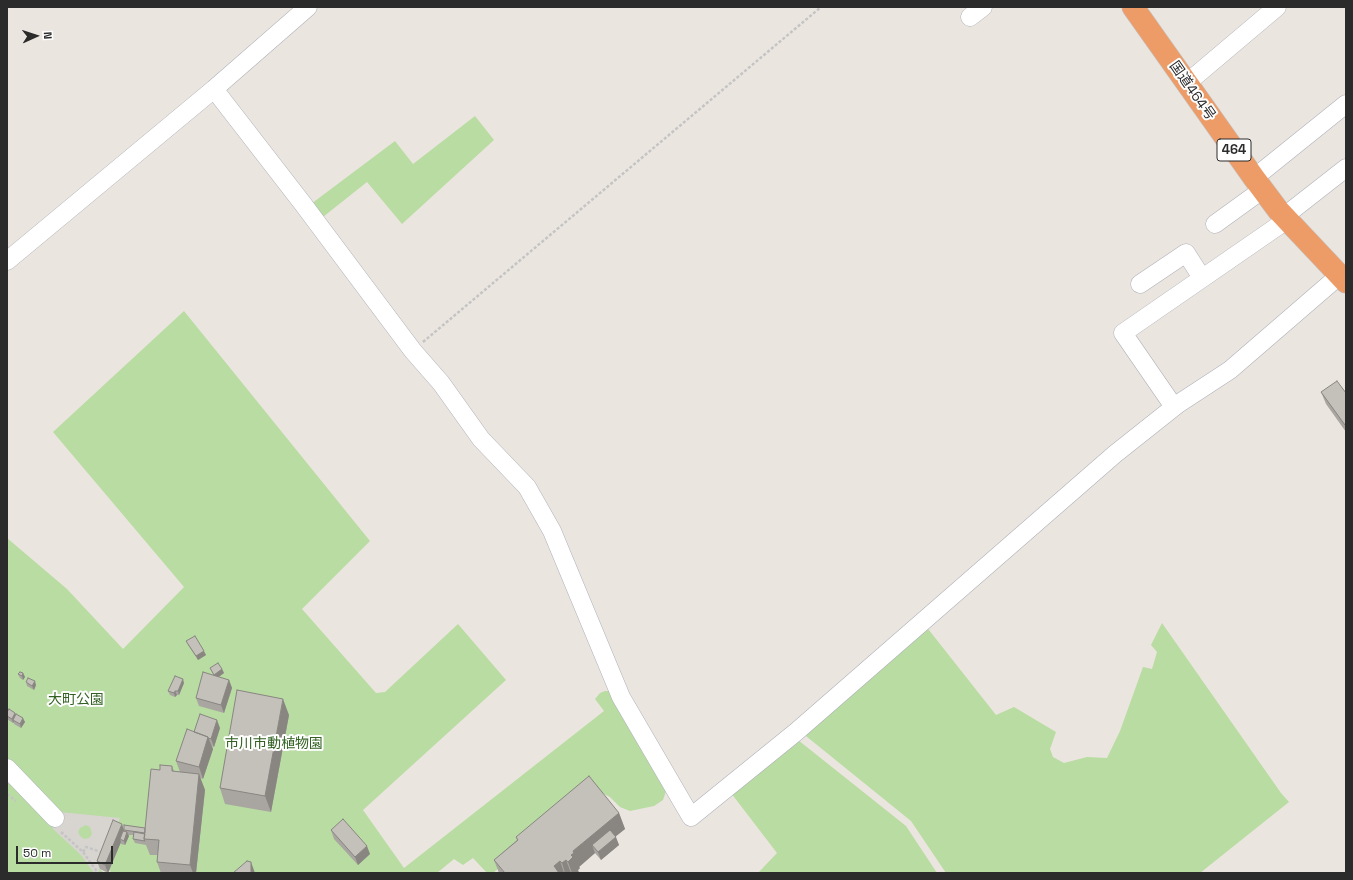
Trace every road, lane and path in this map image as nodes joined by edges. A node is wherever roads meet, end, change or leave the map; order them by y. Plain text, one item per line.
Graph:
1 (308, 7) edge
2 (821, 7) edge
3 (1134, 7) edge
4 (1277, 7) edge
5 (1187, 83) junction
6 (214, 89) junction
7 (1346, 104) edge
8 (1346, 168) edge
9 (1258, 184) junction
10 (1286, 219) junction
11 (1215, 224) dead end
12 (7, 261) edge
13 (1202, 278) junction
14 (1343, 279) edge
15 (1140, 284) dead end
16 (413, 351) junction
17 (1174, 407) junction
18 (7, 768) edge
19 (55, 818) dead end
20 (83, 852) dead end
21 (106, 853) edge

1 - 6 street
2 - 16 path
3 - 5 highway, 国道464号 / 464
4 - 5 street
5 - 9 highway, 国道464号 / 464
6 - 12 street
6 - 16 street
7 - 9 street
8 - 10 street
9 - 10 highway, 国道464号 / 464
9 - 11 street
10 - 13 street
10 - 14 highway, 国道464号 / 464
13 - 15 street
13 - 17 street
14 - 17 street
16 - 17 street
18 - 19 street
20 - 21 path

